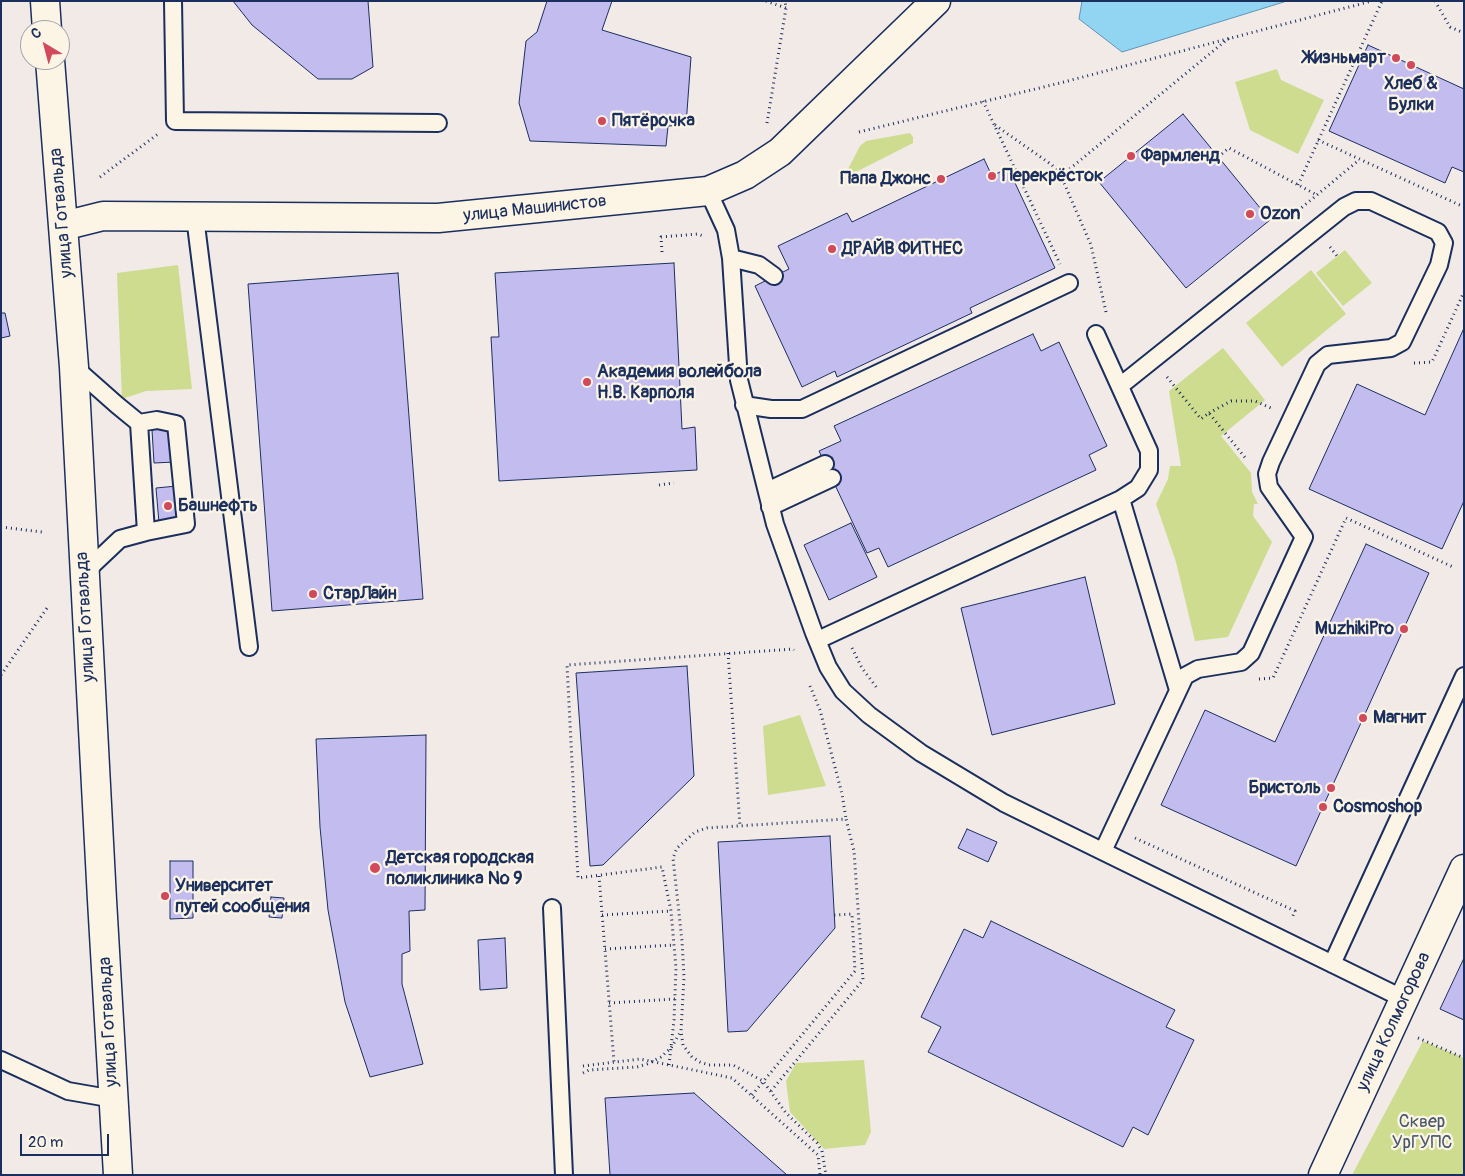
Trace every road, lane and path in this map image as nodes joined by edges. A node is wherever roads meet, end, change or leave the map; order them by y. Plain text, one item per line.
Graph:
1 (45, 1) edge
2 (173, 1) edge
3 (766, 1) edge
4 (784, 1) edge
5 (936, 1) edge
6 (1372, 1) edge
7 (1382, 1) edge
8 (1435, 1) edge
9 (786, 8) junction
10 (46, 20) edge
11 (1464, 33) edge
12 (1229, 38) junction
13 (51, 70) edge
14 (983, 102) junction
15 (175, 121) junction
16 (438, 123) dead end
17 (993, 124) junction
18 (766, 127) dead end
19 (859, 132) dead end
20 (1318, 140) junction
21 (1218, 157) dead end
22 (1061, 176) junction
23 (100, 177) dead end
24 (1298, 185) junction
25 (708, 191) junction
26 (1317, 195) dead end
27 (1464, 207) edge
28 (195, 217) junction
29 (63, 226) junction
30 (706, 237) dead end
31 (662, 252) dead end
32 (731, 258) junction
33 (774, 276) dead end
34 (1069, 282) joint
35 (1464, 292) edge
36 (1108, 318) dead end
37 (1096, 334) dead end
38 (1152, 360) junction
39 (1413, 364) dead end
40 (74, 367) junction
41 (1120, 386) junction
42 (744, 405) junction
43 (1209, 413) junction
44 (1291, 418) junction
45 (139, 423) junction
46 (829, 471) dead end
47 (1268, 474) junction
48 (674, 483) dead end
49 (659, 485) dead end
50 (769, 499) junction
51 (1121, 499) junction
52 (1, 527) edge
53 (42, 532) dead end
54 (146, 532) junction
55 (1328, 540) dead end
56 (1333, 548) dead end
57 (1436, 559) dead end
58 (1453, 567) dead end
59 (84, 573) junction
60 (47, 608) dead end
61 (842, 629) junction
62 (818, 640) junction
63 (249, 647) dead end
64 (728, 653) junction
65 (797, 658) dead end
66 (1, 675) edge
67 (1464, 676) edge
68 (809, 684) dead end
69 (877, 689) dead end
70 (1178, 690) junction
71 (846, 819) junction
72 (740, 826) junction
73 (1114, 828) junction
74 (1103, 851) junction
75 (1464, 869) edge
76 (599, 875) junction
77 (1278, 903) dead end
78 (552, 908) dead end
79 (671, 911) junction
80 (602, 915) junction
81 (834, 915) dead end
82 (674, 945) junction
83 (605, 949) junction
84 (1332, 964) junction
85 (675, 999) junction
86 (1404, 999) junction
87 (609, 1003) junction
88 (1392, 1027) junction
89 (681, 1031) junction
90 (683, 1045) junction
91 (672, 1046) junction
92 (1464, 1058) edge
93 (1, 1060) edge
94 (652, 1061) junction
95 (614, 1062) junction
96 (669, 1065) junction
97 (580, 1068) dead end
98 (579, 1078) dead end
99 (763, 1081) junction
100 (771, 1091) junction
101 (752, 1095) junction
102 (114, 1099) junction
103 (118, 1175) edge
104 (125, 1175) edge
105 (564, 1175) edge
106 (820, 1175) edge
107 (826, 1175) edge
108 (1323, 1175) edge

1 - 10 street
2 - 15 lane
3 - 9 path
4 - 9 path
5 - 25 street, улица Машинистов
6 - 12 path
7 - 20 path
8 - 11 path
9 - 18 path
12 - 14 path
12 - 22 path
13 - 29 street, улица Готвальда
14 - 17 path
14 - 19 path
15 - 16 lane
15 - 23 path
17 - 22 path
17 - 34 path
20 - 24 path
20 - 27 path
21 - 24 path
22 - 36 path
24 - 26 path
25 - 28 street, улица Машинистов
25 - 32 lane
28 - 29 street, улица Машинистов
28 - 63 lane
29 - 40 street, улица Готвальда
30 - 31 path
32 - 33 lane
32 - 42 lane
34 - 42 lane
35 - 39 path
37 - 41 lane
38 - 41 lane
38 - 43 path
38 - 44 lane
40 - 45 lane
40 - 59 street, улица Готвальда
41 - 51 lane
42 - 50 lane
43 - 44 path
43 - 47 path
44 - 47 lane
45 - 54 lane
45 - 54 lane
46 - 50 lane
47 - 70 lane
48 - 49 path
50 - 62 lane
51 - 61 lane
51 - 70 lane
52 - 53 path
54 - 59 lane
55 - 56 path
57 - 58 path
59 - 102 street, улица Готвальда
60 - 66 path
61 - 62 lane
61 - 69 path
62 - 74 lane
64 - 65 path
64 - 72 path
64 - 76 path
67 - 84 lane
68 - 71 path
70 - 73 lane
71 - 72 path
71 - 100 path
72 - 89 path
73 - 74 lane
73 - 77 path
74 - 84 lane
75 - 86 street, улица Колмогорова
76 - 79 path
76 - 80 path
78 - 105 lane
79 - 80 path
79 - 82 path
80 - 83 path
81 - 99 path
82 - 83 path
82 - 85 path
83 - 87 path
84 - 86 lane
85 - 87 path
85 - 91 path
86 - 88 street, улица Колмогорова
87 - 95 path
88 - 92 path
88 - 108 street, улица Колмогорова
89 - 90 path
89 - 91 path
90 - 91 path
90 - 99 path
91 - 94 path
91 - 96 path
93 - 102 lane
94 - 95 path
94 - 96 path
94 - 98 path
95 - 97 path
96 - 101 path
99 - 100 path
99 - 101 path
100 - 107 path
101 - 106 path
102 - 103 street, улица Готвальда
103 - 104 street

